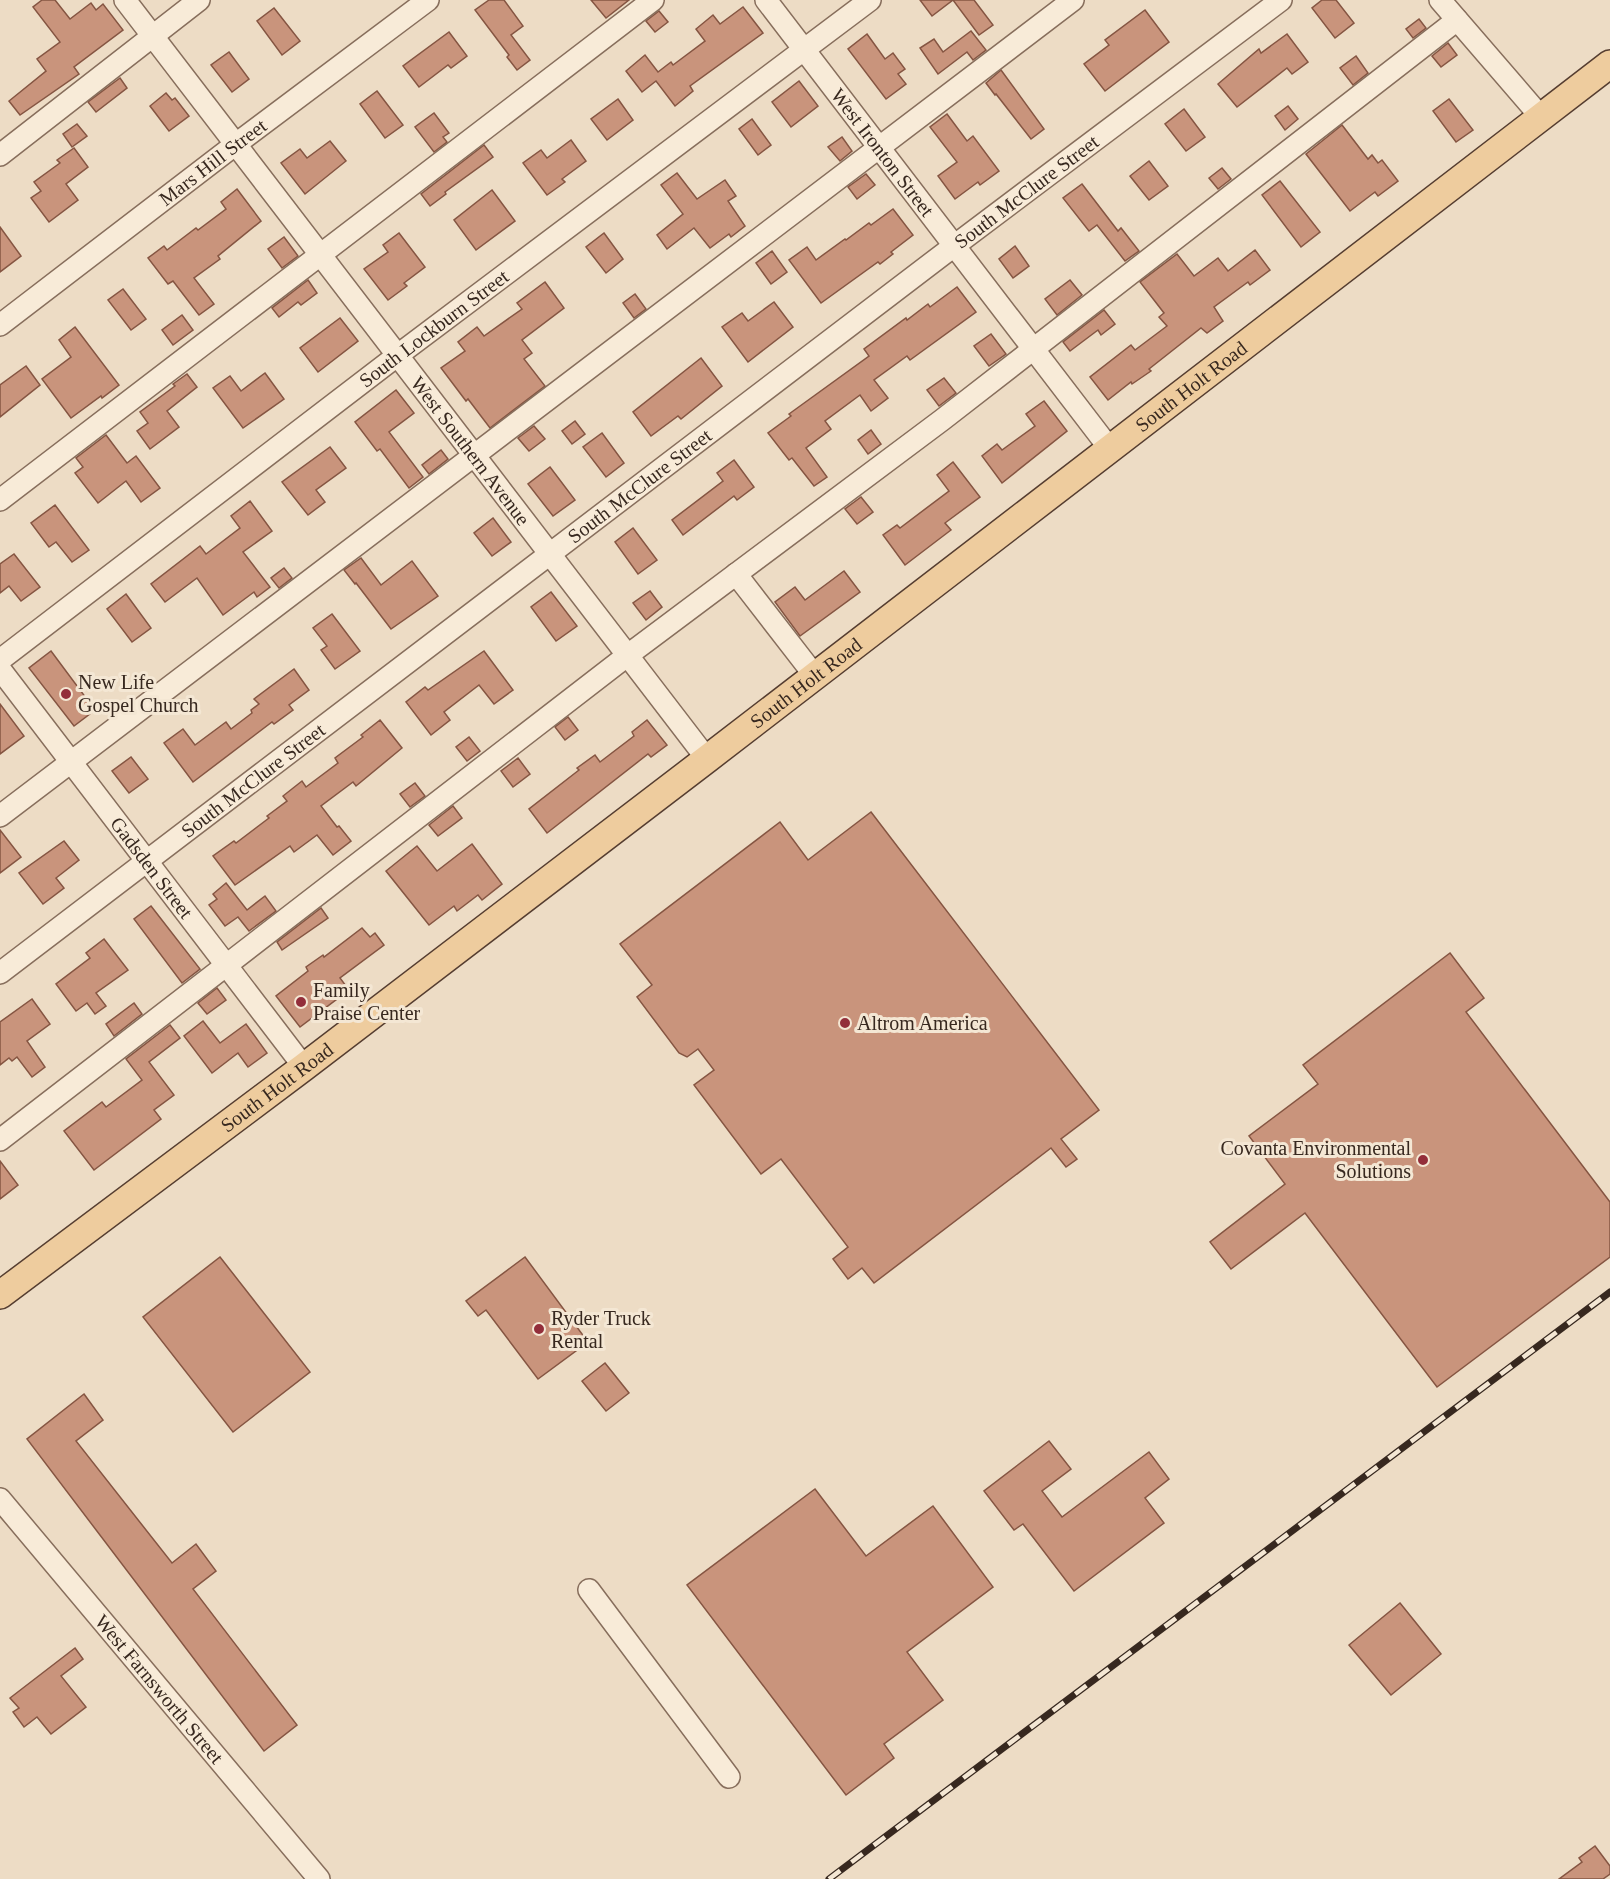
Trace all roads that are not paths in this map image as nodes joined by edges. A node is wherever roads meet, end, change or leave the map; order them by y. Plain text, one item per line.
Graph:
1 (125, 0) edge
2 (199, 0) edge
3 (428, 0) edge
4 (653, 0) edge
5 (765, 0) edge
6 (870, 0) edge
7 (1073, 0) edge
8 (1281, 0) edge
9 (1440, 0) edge
10 (1457, 20) junction
11 (153, 36) junction
12 (804, 50) junction
13 (1610, 64) edge
14 (1540, 117) junction
15 (236, 144) junction
16 (878, 147) junction
17 (0, 155) edge
18 (954, 246) junction
19 (321, 255) junction
20 (0, 324) edge
21 (1033, 349) junction
22 (399, 355) junction
23 (1110, 449) junction
24 (474, 454) junction
25 (0, 500) edge
26 (550, 553) junction
27 (736, 574) junction
28 (628, 655) junction
29 (0, 660) edge
30 (0, 669) edge
31 (815, 676) junction
32 (707, 759) junction
33 (71, 762) junction
34 (0, 816) edge
35 (147, 861) junction
36 (226, 965) junction
37 (0, 973) edge
38 (304, 1067) junction
39 (0, 1140) edge
40 (0, 1295) edge
41 (0, 1499) edge
42 (589, 1590) dead end
43 (729, 1777) dead end
44 (319, 1879) edge

1 - 11 street, West Southern Avenue
2 - 11 street
3 - 15 street, Mars Hill Street
4 - 19 street
5 - 12 street, West Ironton Street
6 - 12 street, South Lockburn Street
7 - 16 street
8 - 18 street, South McClure Street
9 - 10 street
10 - 14 street
10 - 21 street
11 - 15 street, West Southern Avenue
11 - 17 street
12 - 16 street, West Ironton Street
12 - 22 street, South Lockburn Street
13 - 14 main road, South Holt Road
14 - 23 main road, South Holt Road
15 - 19 street, West Southern Avenue
15 - 20 street, Mars Hill Street
16 - 18 street, West Ironton Street
16 - 24 street
18 - 21 street, West Ironton Street
18 - 26 street, South McClure Street
19 - 22 street, West Southern Avenue
19 - 25 street
21 - 23 street, West Ironton Street
21 - 27 street
22 - 24 street, West Southern Avenue
22 - 29 street, South Lockburn Street
23 - 31 main road, South Holt Road
24 - 26 street, West Southern Avenue
24 - 33 street
26 - 28 street, West Southern Avenue
26 - 35 street, South McClure Street
27 - 28 street
27 - 31 street
28 - 32 street, West Southern Avenue
28 - 36 street
30 - 33 street, Gadsden Street
31 - 32 main road, South Holt Road
32 - 38 main road, South Holt Road
33 - 34 street
33 - 35 street, Gadsden Street
35 - 36 street, Gadsden Street
35 - 37 street, South McClure Street
36 - 38 street, Gadsden Street
36 - 39 street
38 - 40 main road, South Holt Road
41 - 44 street, West Farnsworth Street
42 - 43 street

